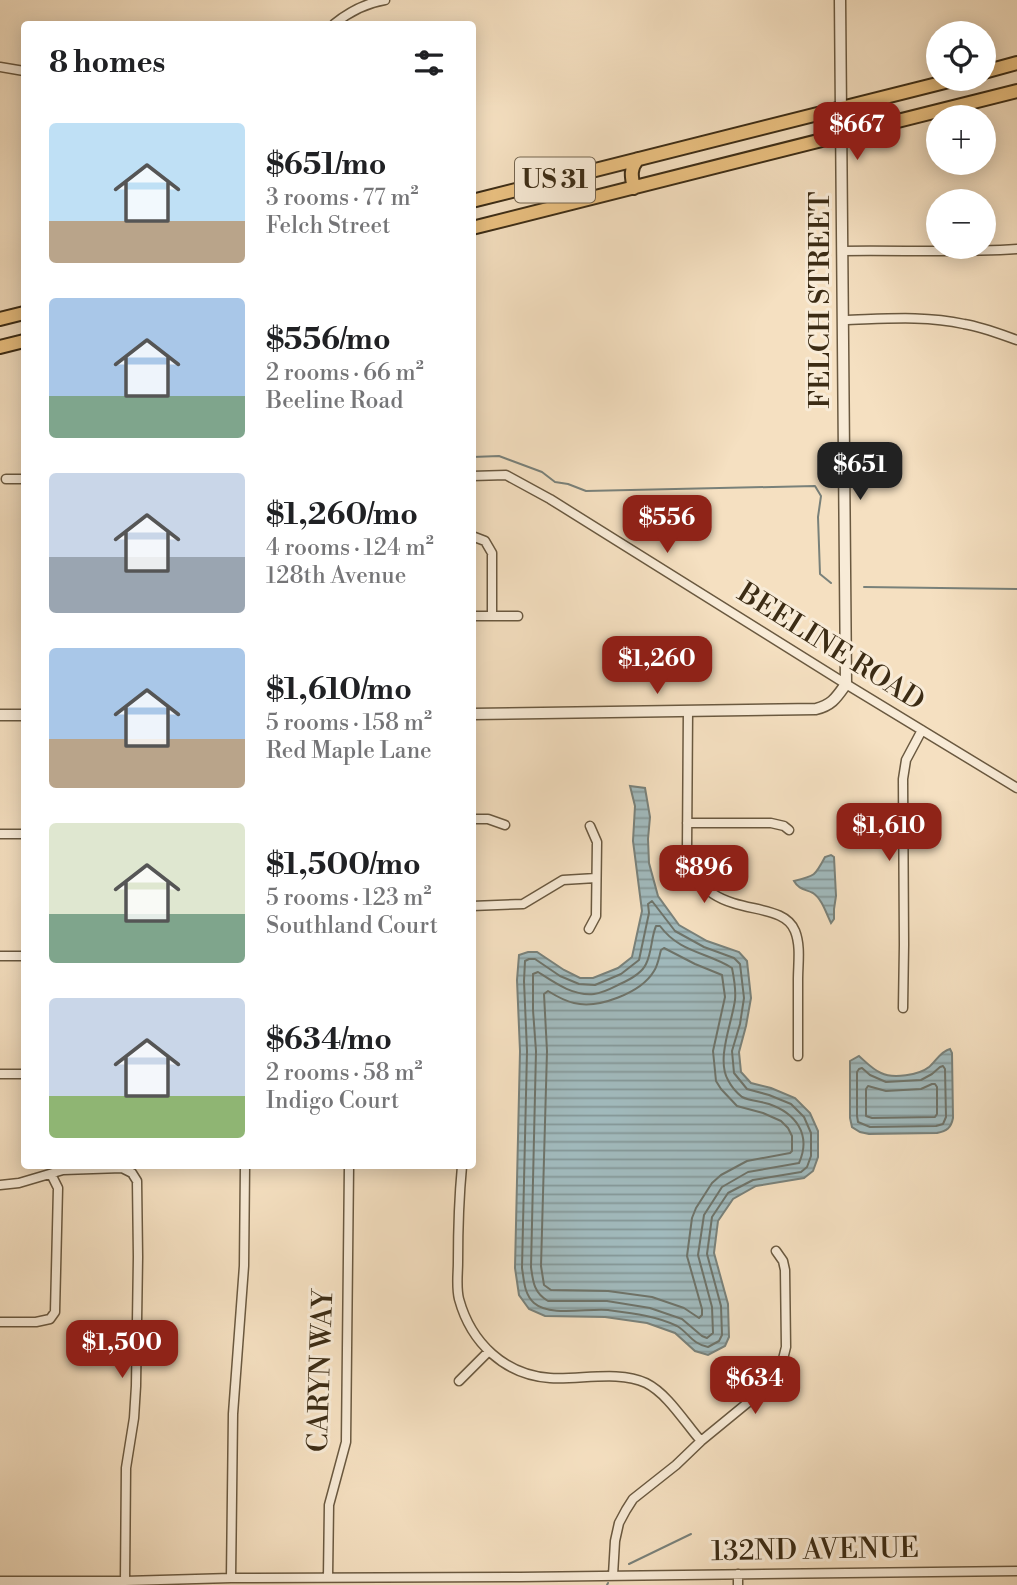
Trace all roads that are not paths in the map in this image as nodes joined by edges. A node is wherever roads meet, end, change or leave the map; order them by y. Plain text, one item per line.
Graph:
1 (385, 0) edge
2 (841, 0) edge
3 (338, 21) edge
4 (1017, 63) edge
5 (0, 67) edge
6 (996, 69) edge
7 (21, 70) edge
8 (926, 87) edge
9 (1017, 91) edge
10 (841, 108) junction
11 (841, 136) junction
12 (638, 159) junction
13 (634, 188) junction
14 (476, 200) edge
15 (476, 227) edge
16 (1017, 250) edge
17 (842, 251) junction
18 (21, 314) edge
19 (0, 319) edge
20 (843, 320) junction
21 (1017, 340) edge
22 (21, 342) edge
23 (0, 347) edge
24 (476, 476) edge
25 (2, 479) edge
26 (21, 479) edge
27 (476, 538) edge
28 (492, 616) junction
29 (518, 616) dead end
30 (476, 617) edge
31 (846, 684) junction
32 (688, 711) junction
33 (476, 714) edge
34 (0, 715) edge
35 (21, 715) edge
36 (922, 730) junction
37 (1017, 788) edge
38 (476, 819) edge
39 (687, 823) junction
40 (505, 825) dead end
41 (590, 826) dead end
42 (789, 830) dead end
43 (0, 834) edge
44 (21, 834) edge
45 (596, 878) junction
46 (476, 906) edge
47 (589, 929) dead end
48 (0, 956) edge
49 (21, 956) edge
50 (903, 1008) dead end
51 (797, 1056) dead end
52 (0, 1074) edge
53 (21, 1074) edge
54 (92, 1169) edge
55 (124, 1169) edge
56 (246, 1169) edge
57 (349, 1169) edge
58 (462, 1169) edge
59 (51, 1174) junction
60 (0, 1185) edge
61 (776, 1251) dead end
62 (0, 1322) edge
63 (488, 1352) junction
64 (458, 1381) dead end
65 (701, 1441) junction
66 (1017, 1571) edge
67 (738, 1574) junction
68 (613, 1575) junction
69 (328, 1577) junction
70 (231, 1578) junction
71 (0, 1581) edge
72 (125, 1581) junction
73 (520, 1581) edge
74 (738, 1585) edge

1 - 3 street
2 - 10 street, FELCH STREET
4 - 6 highway
5 - 7 street
8 - 10 highway, US 31
9 - 11 highway, US 31
10 - 11 street, FELCH STREET
10 - 12 highway, US 31
11 - 13 highway, US 31
11 - 17 street, FELCH STREET
12 - 13 highway
12 - 14 highway, US 31
13 - 15 highway, US 31
16 - 17 street
17 - 20 street, FELCH STREET
18 - 19 highway
20 - 21 street
20 - 31 street, FELCH STREET
22 - 23 highway
24 - 31 street, BEELINE ROAD
25 - 26 street
27 - 28 street
28 - 29 street
28 - 30 street
31 - 32 street
31 - 36 street, BEELINE ROAD
32 - 33 street
32 - 39 street
34 - 35 street
36 - 37 street, BEELINE ROAD
36 - 50 street
38 - 40 street
39 - 42 street
39 - 51 street
41 - 45 street
43 - 44 street
45 - 46 street
45 - 47 street
48 - 49 street
52 - 53 street
54 - 59 street
55 - 72 street
56 - 70 street
57 - 69 street, CARYN WAY
58 - 63 street
59 - 60 street
59 - 62 street
61 - 65 street
63 - 64 street
63 - 65 street
65 - 68 street
66 - 67 street, 132ND AVENUE
67 - 68 street, 132ND AVENUE
67 - 74 street
68 - 73 street, 132ND AVENUE
69 - 70 street, 132ND AVENUE
69 - 73 street, 132ND AVENUE
70 - 72 street, 132ND AVENUE
71 - 72 street, 132ND AVENUE

